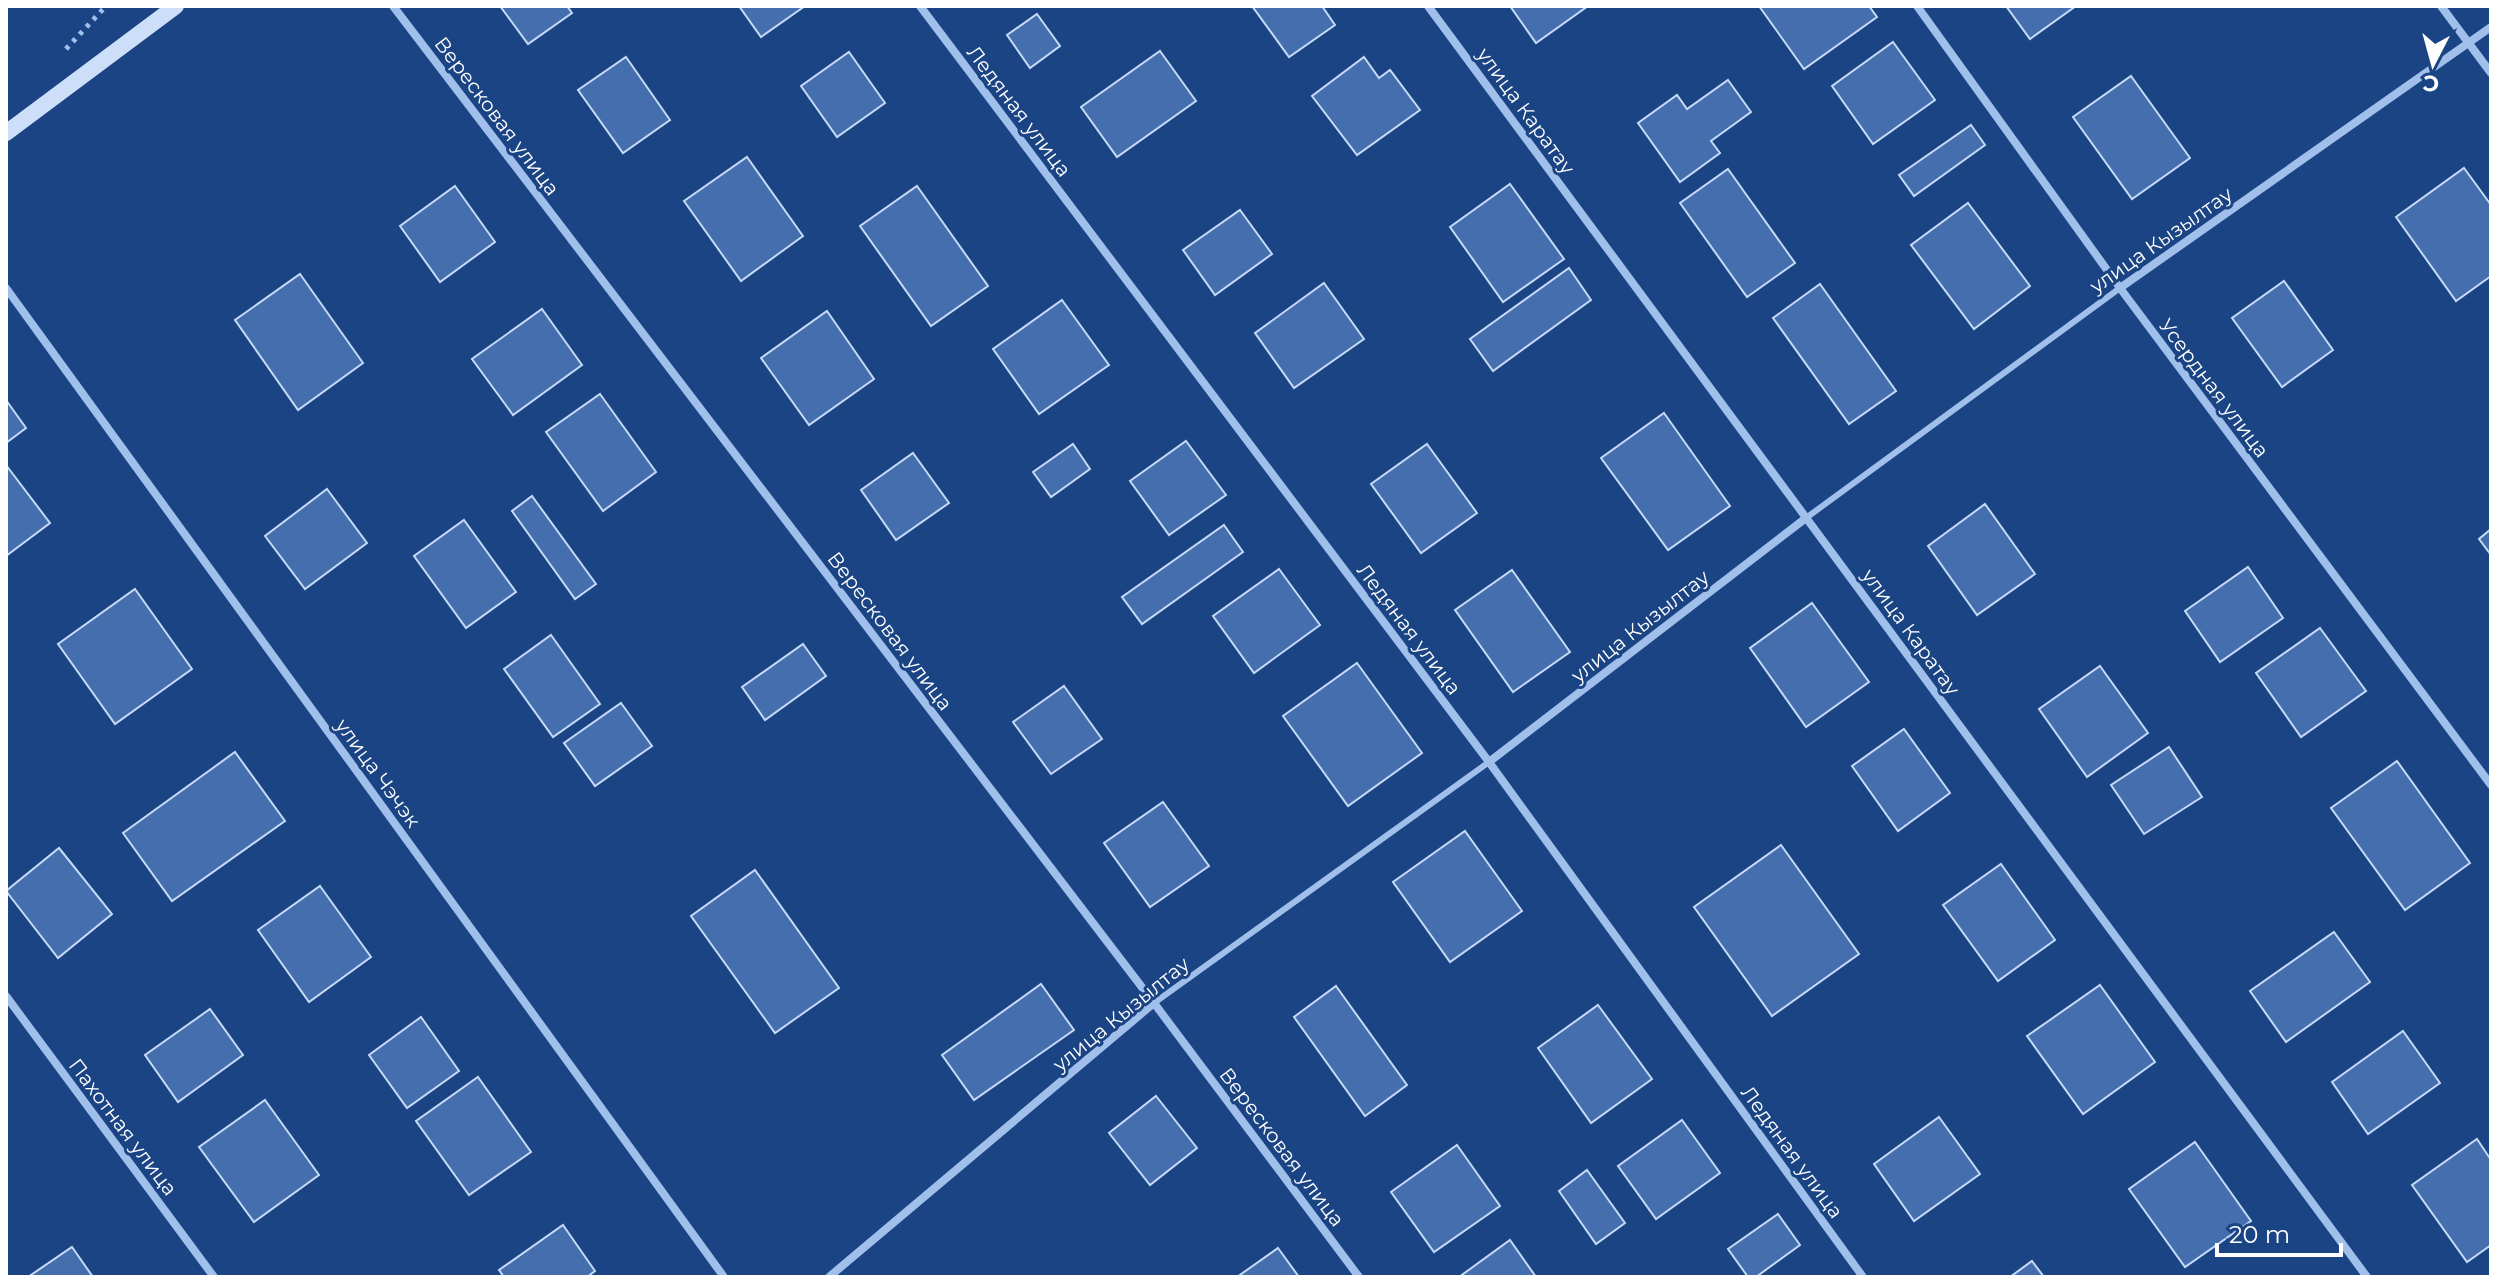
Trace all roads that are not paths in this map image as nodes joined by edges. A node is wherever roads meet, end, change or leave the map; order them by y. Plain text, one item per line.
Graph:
1 (176, 6) edge
2 (393, 6) edge
3 (920, 6) edge
4 (1428, 6) edge
5 (1917, 6) edge
6 (2441, 6) edge
7 (2491, 27) edge
8 (2468, 42) junction
9 (2491, 73) edge
10 (6, 133) edge
11 (6, 288) edge
12 (2120, 288) junction
13 (1806, 518) junction
14 (1489, 762) junction
15 (2491, 785) edge
16 (6, 996) edge
17 (1154, 1003) junction
18 (214, 1277) edge
19 (724, 1277) edge
20 (829, 1277) edge
21 (1359, 1277) edge
22 (1863, 1277) edge
23 (2367, 1277) edge

1 - 10 street
2 - 17 street, Вересковая улица
3 - 14 street, Ледяная улица
4 - 13 street, улица Каратау
5 - 12 street, Усердная улица
6 - 8 street
7 - 8 street, улица Кызылтау
8 - 9 street
8 - 12 street, улица Кызылтау
11 - 19 street, улица Чэчэк
12 - 13 lane, улица Кызылтау
12 - 15 street, Усердная улица
13 - 14 street, улица Кызылтау
13 - 23 street, улица Каратау
14 - 17 lane, улица Кызылтау
14 - 22 street, Ледяная улица
16 - 18 street, Пахотная улица
17 - 20 street, улица Кызылтау
17 - 21 street, Вересковая улица

